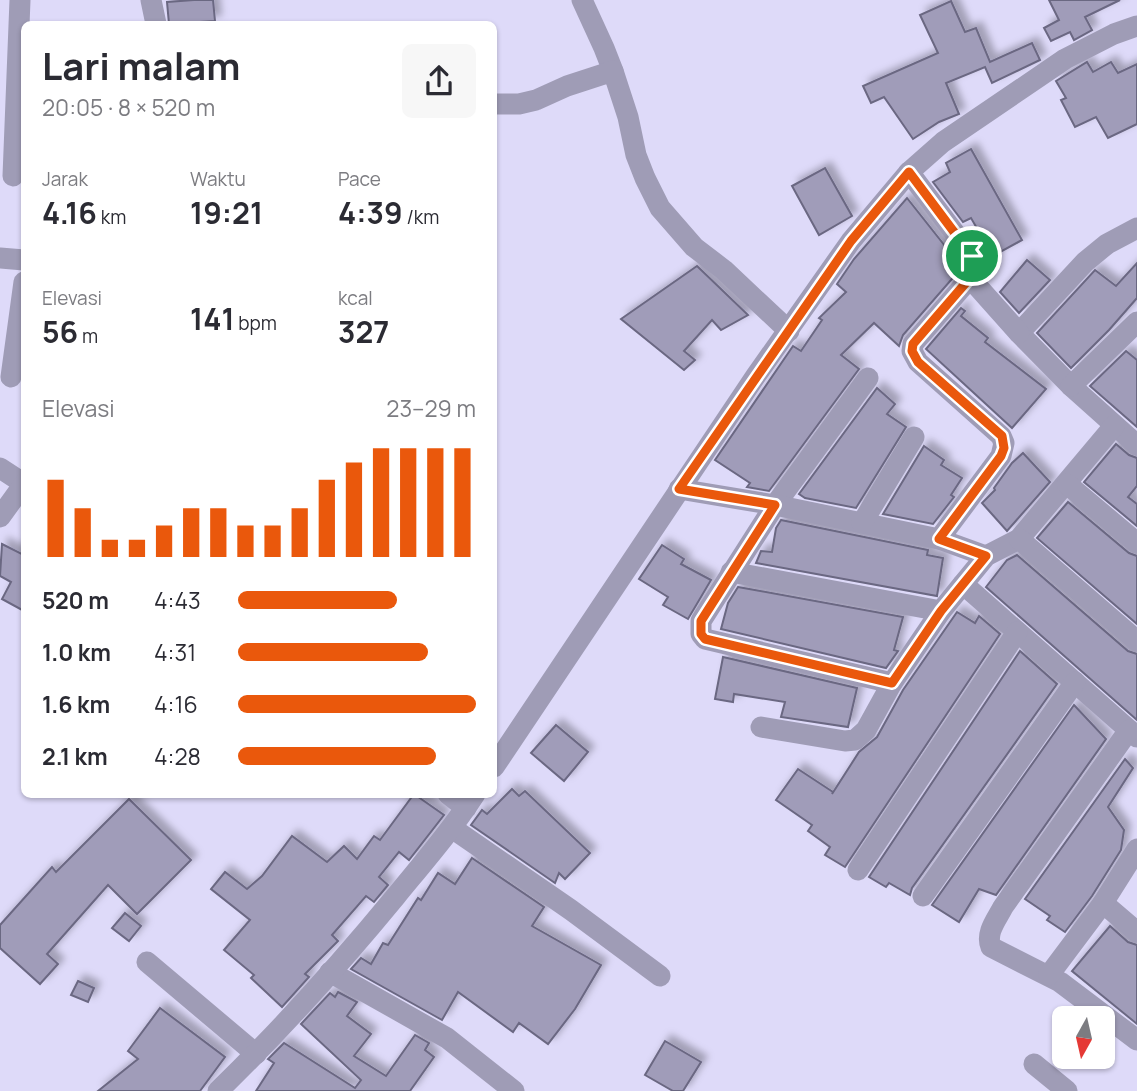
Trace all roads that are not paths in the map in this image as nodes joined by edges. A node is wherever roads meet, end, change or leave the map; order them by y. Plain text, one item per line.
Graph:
1 (20, 0) edge
2 (151, 0) edge
3 (582, 0) edge
4 (155, 21) edge
5 (1137, 26) edge
6 (612, 71) junction
7 (497, 104) edge
8 (909, 172) junction
9 (13, 175) edge
10 (1137, 228) edge
11 (0, 258) edge
12 (21, 260) edge
13 (970, 278) junction
14 (21, 304) edge
15 (1134, 329) edge
16 (789, 331) junction
17 (1019, 333) junction
18 (11, 377) dead end
19 (868, 378) dead end
20 (1071, 386) junction
21 (1114, 426) junction
22 (914, 437) dead end
23 (1137, 445) edge
24 (0, 468) edge
25 (21, 480) edge
26 (1068, 484) junction
27 (21, 486) edge
28 (679, 489) junction
29 (775, 505) junction
30 (0, 517) edge
31 (862, 523) junction
32 (939, 539) junction
33 (1019, 539) junction
34 (1137, 542) edge
35 (986, 556) junction
36 (731, 572) junction
37 (963, 584) junction
38 (941, 611) junction
39 (1017, 632) junction
40 (1137, 641) edge
41 (1075, 682) junction
42 (892, 683) junction
43 (761, 727) dead end
44 (1133, 734) edge
45 (497, 762) edge
46 (470, 801) edge
47 (452, 828) junction
48 (1137, 849) edge
49 (858, 870) dead end
50 (923, 896) dead end
51 (1103, 903) junction
52 (1137, 932) edge
53 (147, 962) dead end
54 (330, 972) junction
55 (1049, 975) junction
56 (660, 976) dead end
57 (1137, 1040) edge
58 (256, 1054) junction
59 (1034, 1064) dead end
60 (218, 1091) edge
61 (514, 1091) edge
62 (1068, 1091) edge

1 - 9 street
2 - 4 street
3 - 6 street
5 - 8 street
6 - 7 street
6 - 16 street
8 - 13 street
8 - 16 street
10 - 17 street
11 - 12 street
13 - 17 street
13 - 32 street
14 - 18 street
15 - 20 street
16 - 28 street
17 - 20 street
19 - 29 street
20 - 21 street
21 - 23 street
21 - 26 street
22 - 31 street
24 - 25 street
26 - 33 street
26 - 34 street
27 - 30 street
28 - 29 street
28 - 45 street
29 - 31 street
29 - 36 street
31 - 32 street
32 - 35 street
33 - 35 street
33 - 40 street
35 - 37 street
36 - 38 street
36 - 42 street
37 - 38 street
37 - 39 street
38 - 42 street
39 - 41 street
39 - 49 street
41 - 44 street
41 - 50 street
42 - 43 street
44 - 55 street
46 - 47 street
47 - 54 street
47 - 56 street
48 - 51 street
51 - 52 street
51 - 55 street
53 - 58 street
54 - 58 street
54 - 61 street
55 - 57 street
58 - 60 street
59 - 62 street

